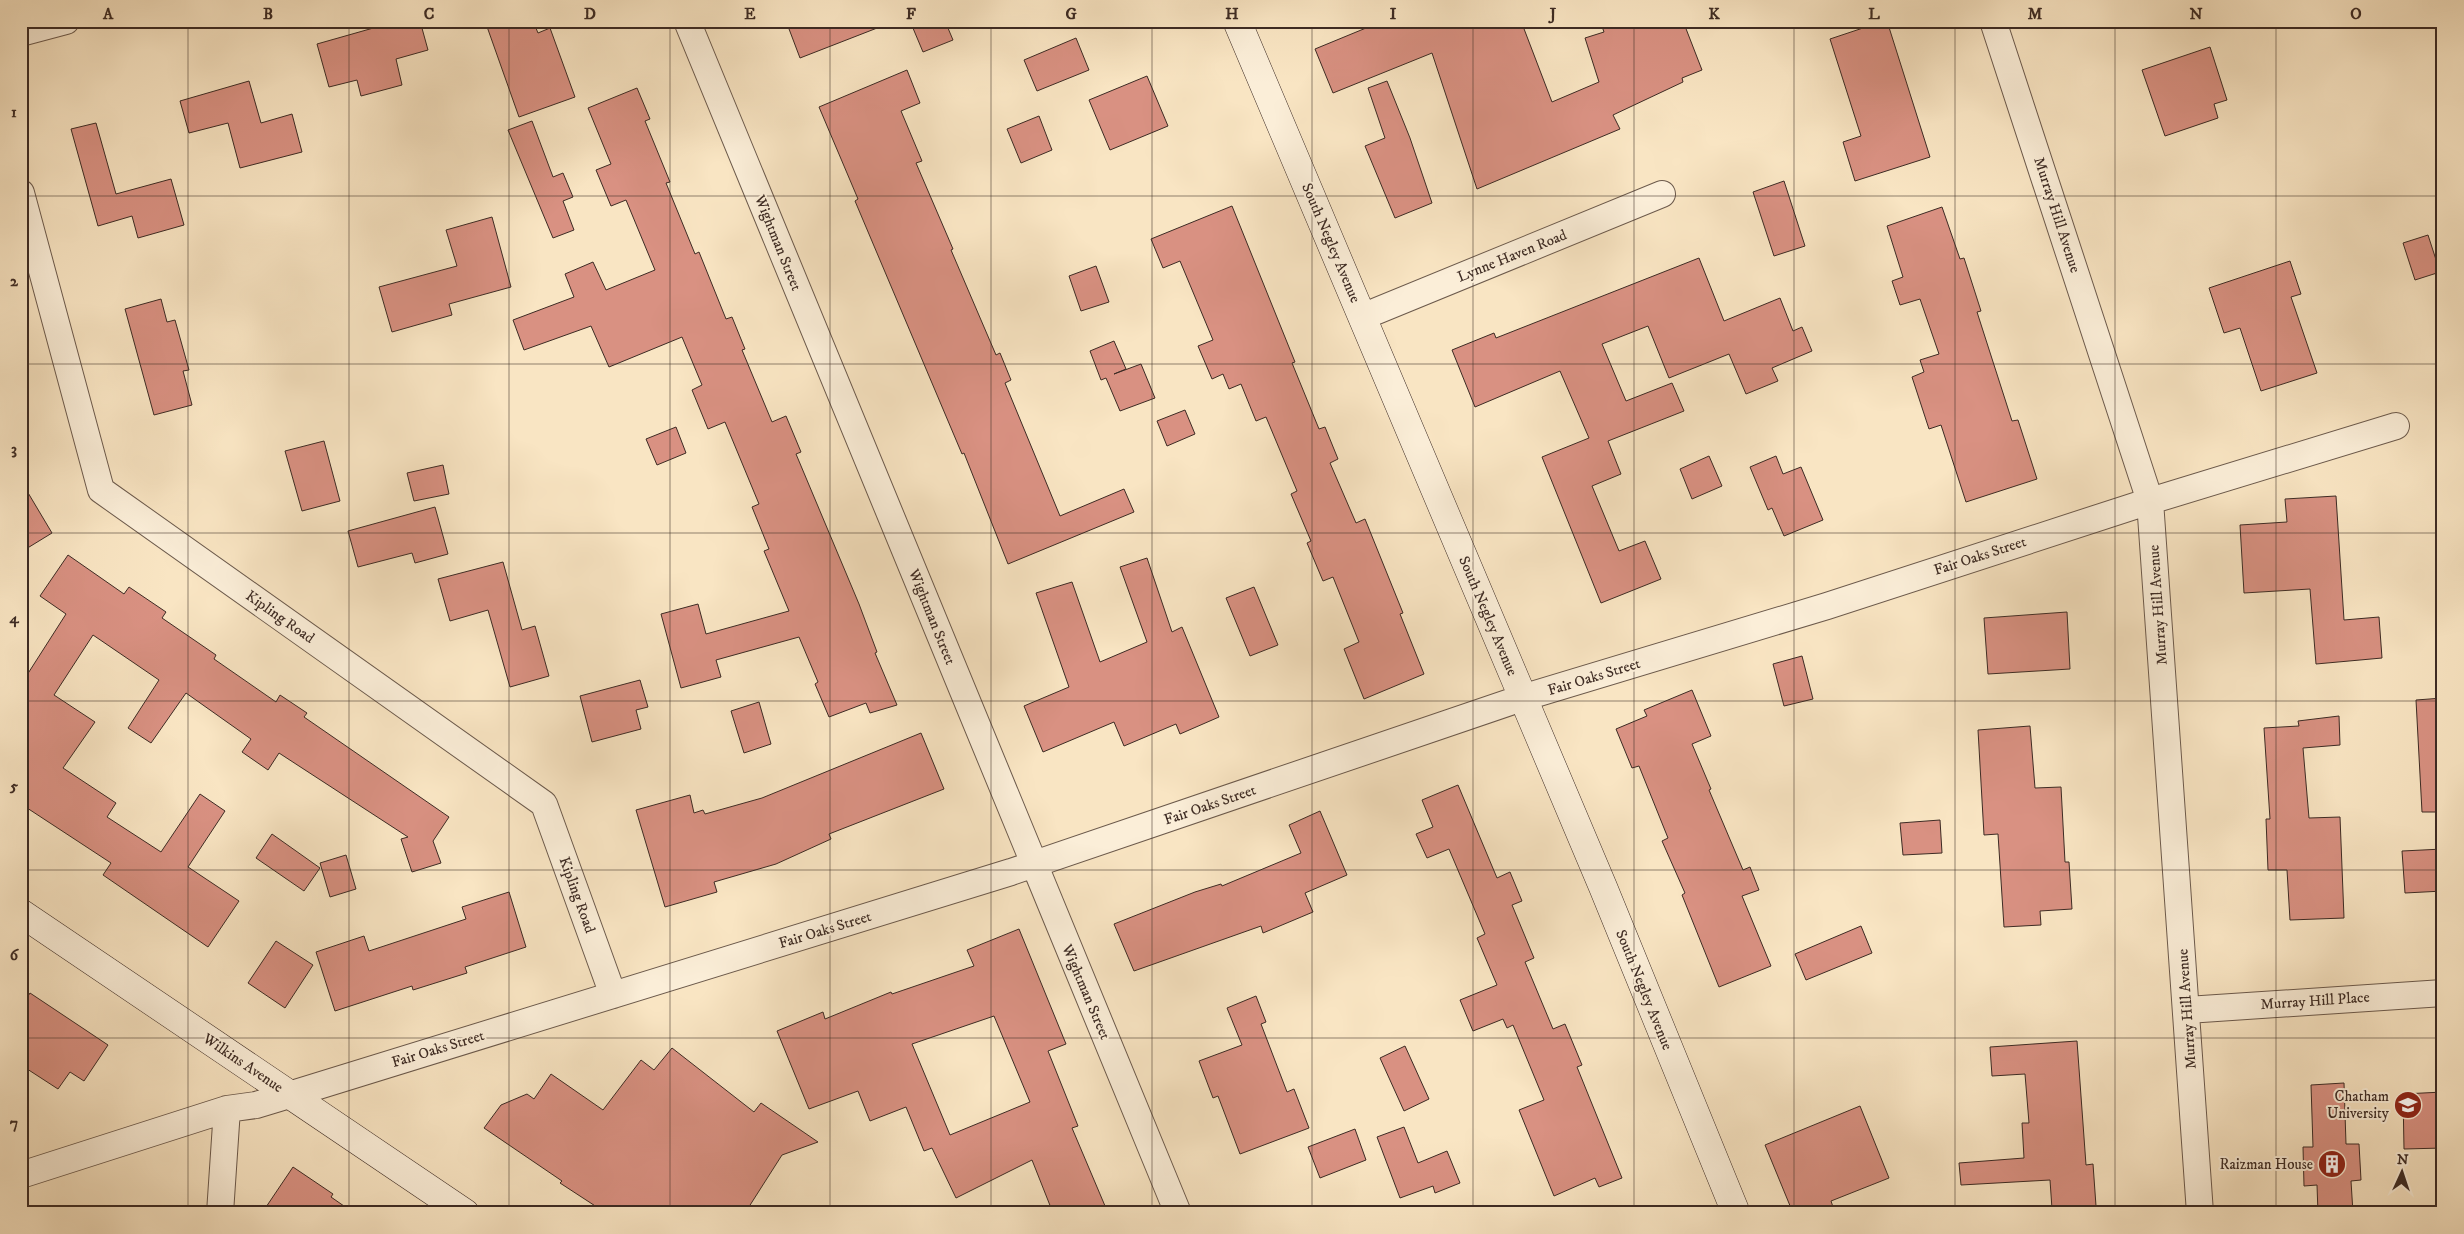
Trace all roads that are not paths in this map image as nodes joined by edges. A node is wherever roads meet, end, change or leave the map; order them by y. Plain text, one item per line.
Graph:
1 (66, 21) edge
2 (687, 21) edge
3 (1237, 21) edge
4 (1993, 21) edge
5 (21, 33) edge
6 (21, 193) edge
7 (1662, 194) dead end
8 (1362, 317) junction
9 (2396, 426) dead end
10 (2150, 501) junction
11 (1522, 698) junction
12 (1033, 865) junction
13 (21, 913) edge
14 (2443, 993) edge
15 (614, 995) junction
16 (2187, 1010) junction
17 (289, 1095) junction
18 (227, 1109) junction
19 (21, 1175) edge
20 (220, 1213) edge
21 (465, 1213) edge
22 (1178, 1213) edge
23 (1736, 1213) edge
24 (2200, 1213) edge

1 - 5 street
2 - 12 street, Wightman Street
3 - 8 street, South Negley Avenue
4 - 10 street, Murray Hill Avenue
6 - 15 street, Kipling Road
7 - 8 street, Lynne Haven Road
8 - 11 street, South Negley Avenue
9 - 10 street, Fair Oaks Street
10 - 11 street, Fair Oaks Street
10 - 16 street, Murray Hill Avenue
11 - 12 street, Fair Oaks Street
11 - 23 street, South Negley Avenue
12 - 15 street, Fair Oaks Street
12 - 22 street, Wightman Street
13 - 17 street, Wilkins Avenue
14 - 16 street, Murray Hill Place
15 - 17 street, Fair Oaks Street
16 - 24 street, Murray Hill Avenue
17 - 18 street, Fair Oaks Street
17 - 21 street, Wilkins Avenue
18 - 19 street, Fair Oaks Street
18 - 20 street

